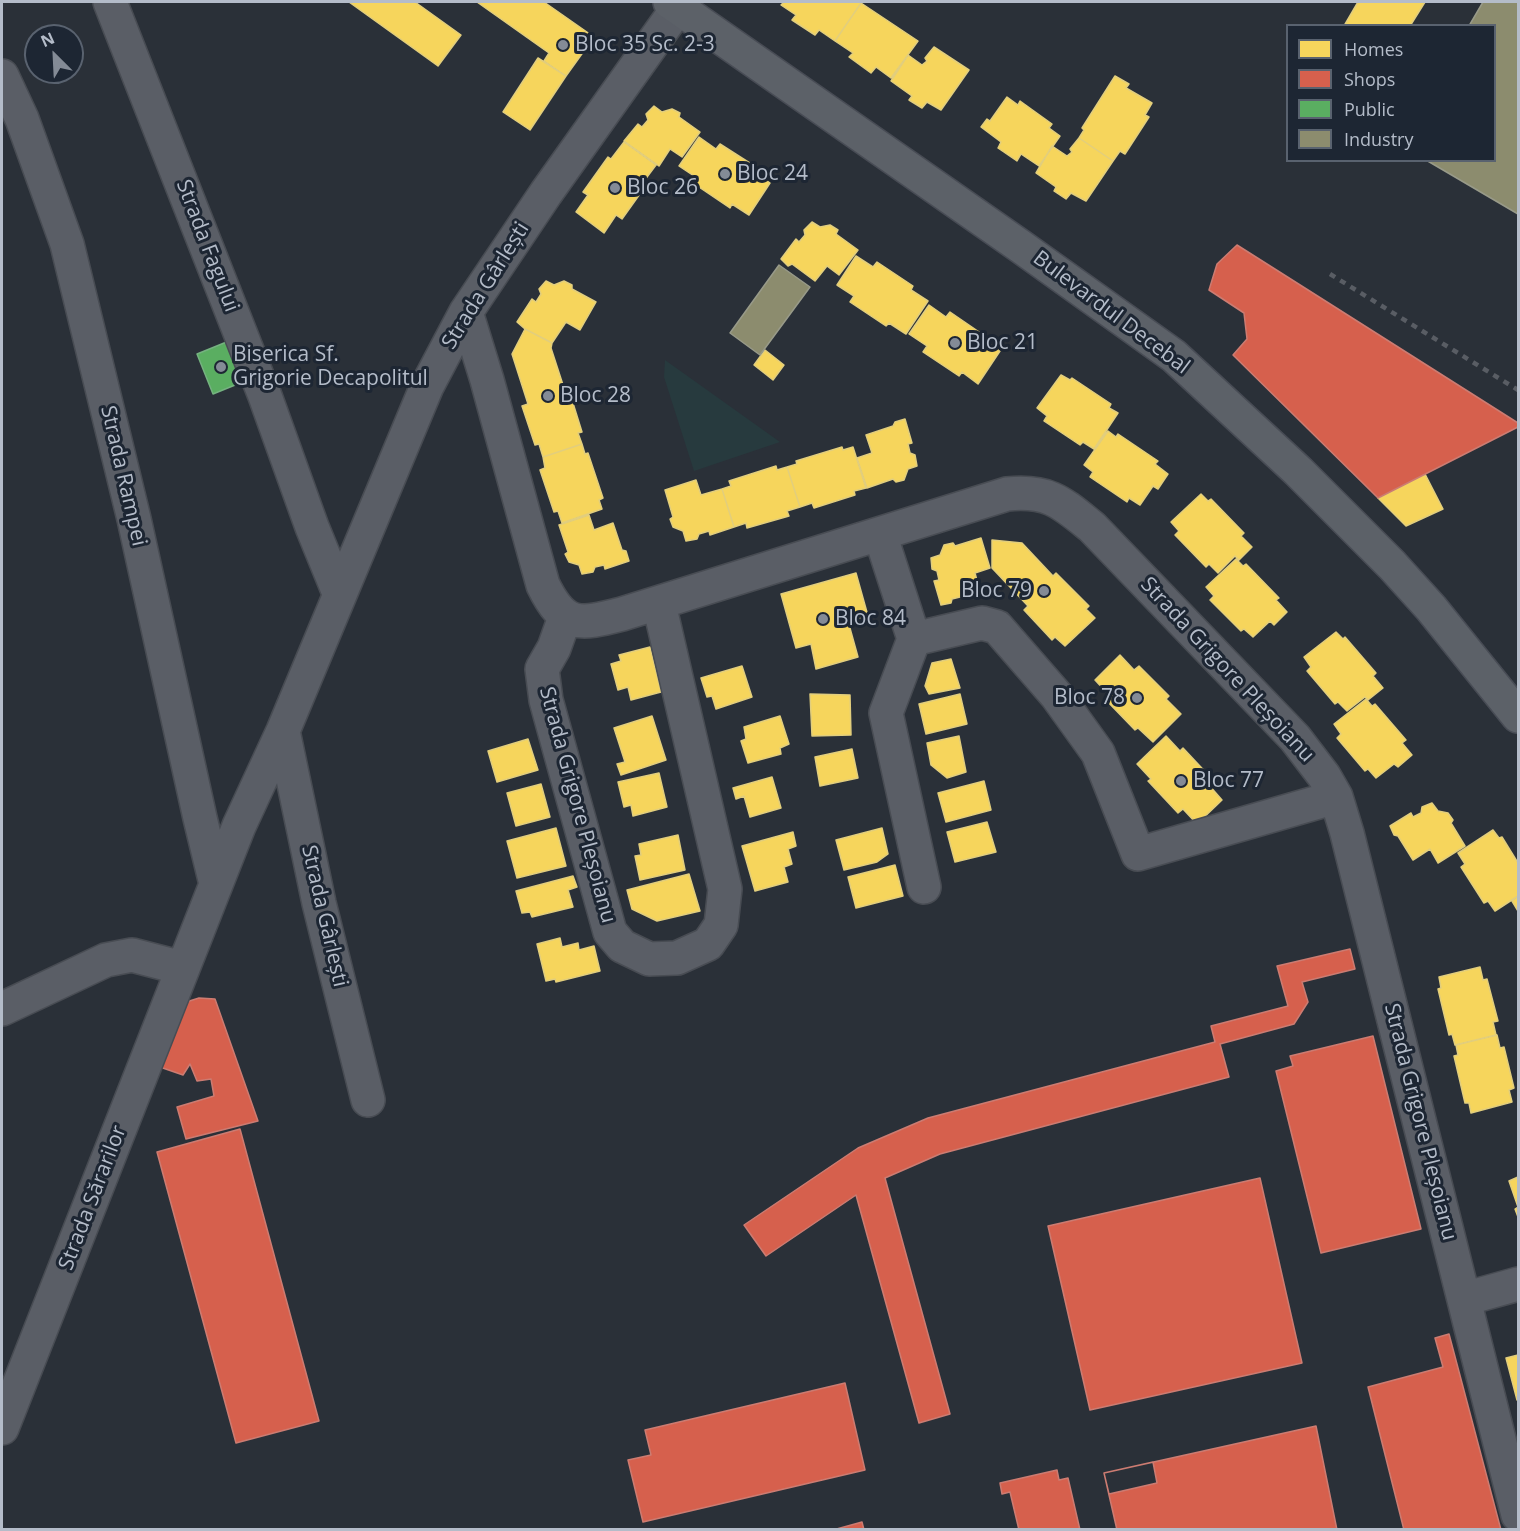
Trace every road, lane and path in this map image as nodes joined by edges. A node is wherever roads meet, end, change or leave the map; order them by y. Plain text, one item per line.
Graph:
1 (110, 2) edge
2 (677, 3) edge
3 (2, 76) edge
4 (466, 312) junction
5 (880, 534) junction
6 (339, 593) junction
7 (659, 604) junction
8 (565, 617) junction
9 (914, 639) junction
10 (1518, 716) edge
11 (283, 731) junction
12 (1336, 797) junction
13 (216, 884) junction
14 (924, 887) dead end
15 (182, 968) junction
16 (2, 1009) edge
17 (368, 1100) dead end
18 (1518, 1284) edge
19 (1464, 1299) junction
20 (11, 1381) edge
21 (2, 1428) edge
22 (1518, 1515) edge

1 - 6 street, Strada Fagului
2 - 4 street, Strada Gârlești
2 - 10 main road, Bulevardul Decebal
3 - 13 street, Strada Rampei
4 - 6 street, Strada Gârlești
4 - 8 street
5 - 7 street, Strada Grigore Pleșoianu
5 - 9 street
5 - 12 street, Strada Grigore Pleșoianu
6 - 11 street, Strada Gârlești
7 - 8 street, Strada Grigore Pleșoianu
7 - 8 street, Strada Grigore Pleșoianu
9 - 12 street
9 - 14 street
11 - 13 street, Strada Gârlești
11 - 17 street, Strada Gârlești
12 - 19 street, Strada Grigore Pleșoianu
13 - 15 street, Strada Gârlești
15 - 16 street
15 - 20 street, Strada Sărarilor
18 - 19 street
19 - 22 street, Strada Grigore Pleșoianu
20 - 21 street, Strada Sărarilor

